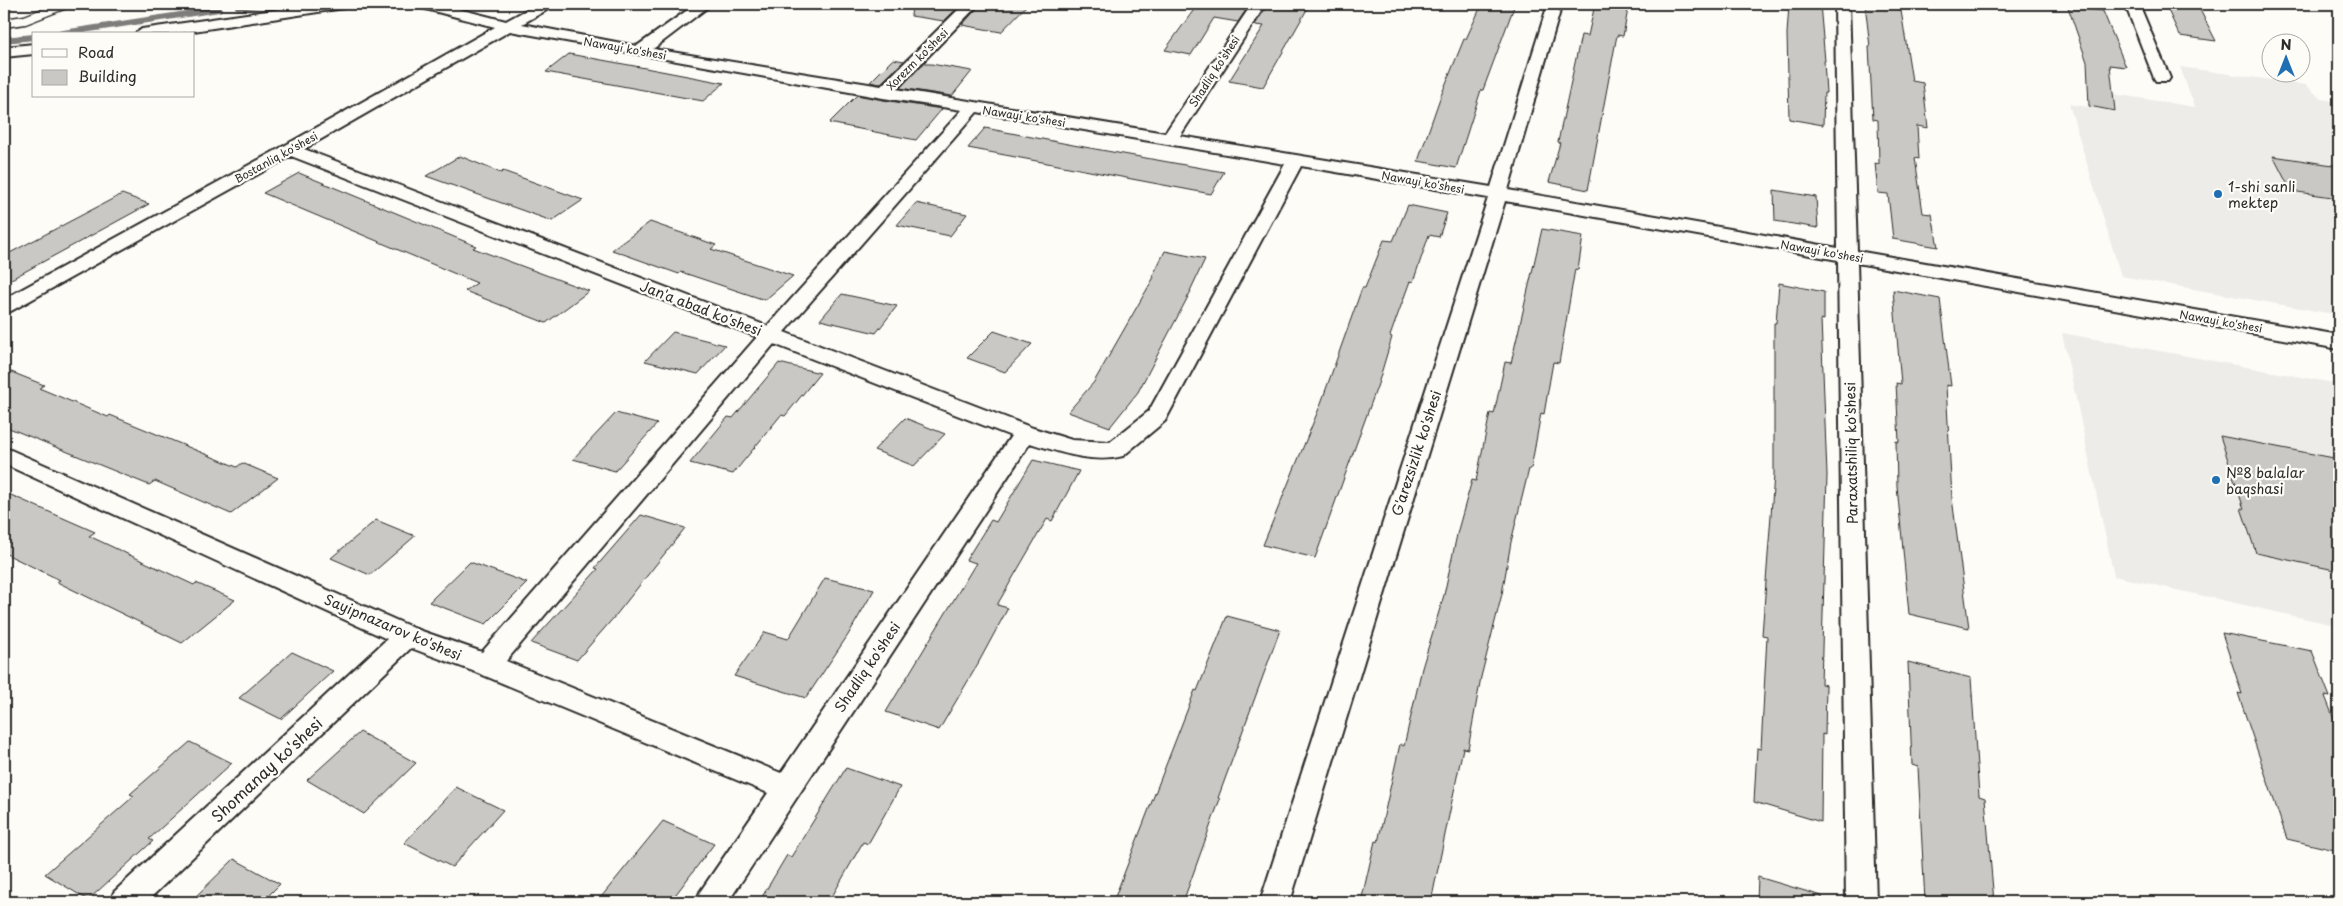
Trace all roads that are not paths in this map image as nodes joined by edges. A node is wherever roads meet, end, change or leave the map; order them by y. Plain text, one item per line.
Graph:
1 (8, 4) edge
2 (66, 4) edge
3 (234, 4) edge
4 (344, 4) edge
5 (423, 4) edge
6 (547, 4) edge
7 (705, 4) edge
8 (972, 4) edge
9 (1259, 4) edge
10 (1555, 4) edge
11 (1842, 4) edge
12 (2132, 4) edge
13 (4, 7) edge
14 (218, 22) junction
15 (4, 23) edge
16 (507, 26) junction
17 (155, 32) edge
18 (32, 49) edge
19 (4, 52) edge
20 (640, 52) junction
21 (2162, 78) dead end
22 (883, 93) junction
23 (972, 108) junction
24 (1170, 138) junction
25 (290, 150) junction
26 (1296, 160) junction
27 (1498, 194) junction
28 (1846, 255) junction
29 (4, 307) edge
30 (770, 335) junction
31 (2339, 342) edge
32 (1026, 433) junction
33 (4, 455) edge
34 (408, 636) junction
35 (486, 665) junction
36 (786, 788) junction
37 (124, 902) edge
38 (711, 902) edge
39 (1275, 902) edge
40 (1861, 902) edge

1 - 13 lane
2 - 15 lane
3 - 14 street
4 - 14 street
5 - 16 street, Nawayi ko'shesi
6 - 16 street, Bostanliq ko'shesi
7 - 20 street
8 - 22 street, Xorezm ko'shesi
9 - 24 street, Shadliq ko'shesi
10 - 27 street, G'arezsizlik ko'shesi
11 - 28 street, Paraxatshiliq ko'shesi
12 - 21 street
14 - 17 street
16 - 20 street, Nawayi ko'shesi
16 - 25 street, Bostanliq ko'shesi
18 - 19 street
20 - 22 street, Nawayi ko'shesi
22 - 23 street, Nawayi ko'shesi
23 - 24 street, Nawayi ko'shesi
23 - 30 street
24 - 26 street, Nawayi ko'shesi
25 - 29 street, Bostanliq ko'shesi
25 - 30 street, Jan'a abad ko'shesi
26 - 27 street, Nawayi ko'shesi
26 - 32 street, Jan'a abad ko'shesi
27 - 28 street, Nawayi ko'shesi
27 - 39 street, G'arezsizlik ko'shesi
28 - 31 street, Nawayi ko'shesi
28 - 40 street, Paraxatshiliq ko'shesi
30 - 32 street, Jan'a abad ko'shesi
30 - 35 street
32 - 36 street, Shadliq ko'shesi
33 - 34 street, Sayipnazarov ko'shesi
34 - 35 street, Sayipnazarov ko'shesi
34 - 37 street, Shomanay ko'shesi
35 - 36 street, Sayipnazarov ko'shesi
36 - 38 street, Shadliq ko'shesi

